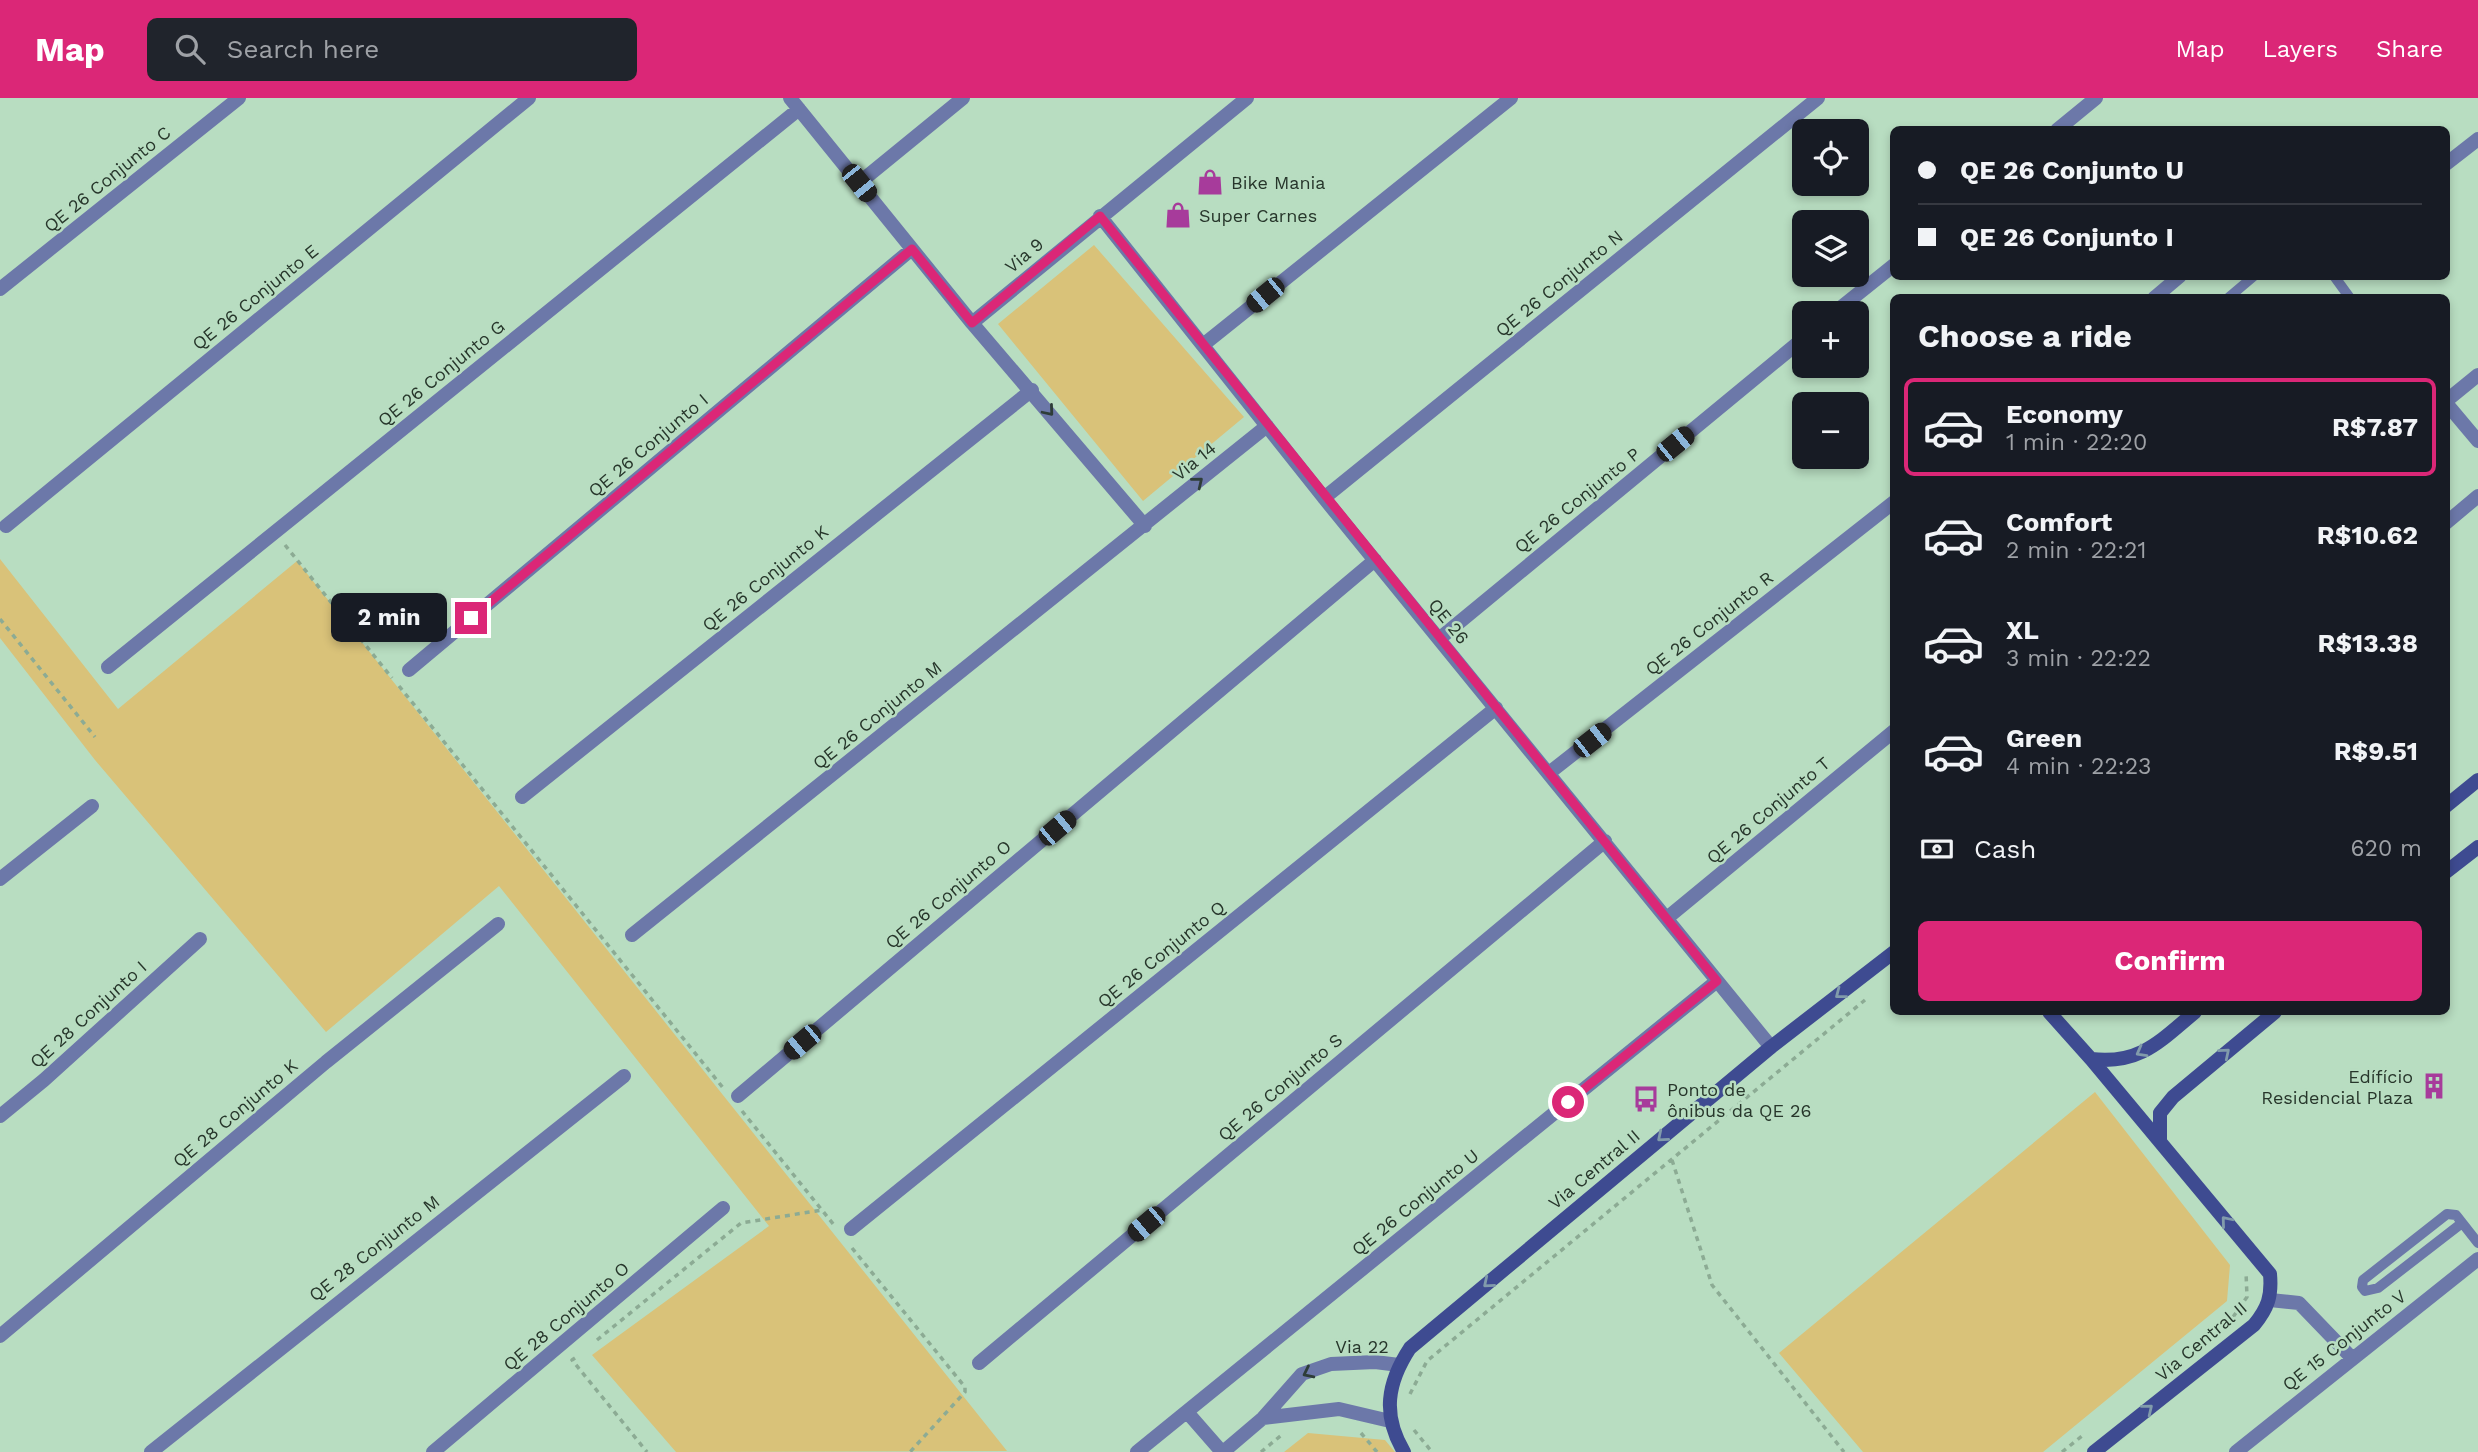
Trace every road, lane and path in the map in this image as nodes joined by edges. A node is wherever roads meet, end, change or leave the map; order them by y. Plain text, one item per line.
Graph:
1 (239, 98) edge
2 (529, 98) edge
3 (963, 98) edge
4 (1247, 98) edge
5 (1511, 98) edge
6 (1818, 98) edge
7 (2096, 98) edge
8 (794, 104) edge
9 (2062, 126) edge
10 (2478, 139) edge
11 (2450, 161) edge
12 (859, 183) junction
13 (1100, 216) junction
14 (912, 249) junction
15 (1890, 268) edge
16 (2175, 280) edge
17 (2249, 280) edge
18 (0, 289) edge
19 (2159, 294) edge
20 (2233, 294) edge
21 (1849, 301) edge
22 (972, 323) junction
23 (1203, 345) junction
24 (1792, 348) edge
25 (2478, 375) edge
26 (1032, 390) junction
27 (2450, 399) edge
28 (2450, 407) edge
29 (1267, 426) junction
30 (2478, 441) edge
31 (2478, 496) edge
32 (1324, 498) junction
33 (1890, 505) edge
34 (2450, 520) edge
35 (6, 526) dead end
36 (1145, 526) junction
37 (275, 532) junction
38 (1375, 560) junction
39 (0, 619) edge
40 (1439, 639) junction
41 (108, 667) dead end
42 (409, 670) dead end
43 (1496, 708) junction
44 (1890, 734) edge
45 (95, 737) dead end
46 (1549, 774) junction
47 (2478, 780) edge
48 (522, 797) dead end
49 (2450, 803) edge
50 (92, 806) dead end
51 (1605, 841) junction
52 (2478, 847) edge
53 (2450, 869) edge
54 (0, 879) edge
55 (1667, 918) junction
56 (498, 924) dead end
57 (632, 934) dead end
58 (200, 939) dead end
59 (1890, 955) edge
60 (1717, 981) junction
61 (1872, 994) dead end
62 (2052, 1015) edge
63 (2191, 1015) edge
64 (2270, 1015) edge
65 (1771, 1047) junction
66 (2091, 1059) junction
67 (624, 1076) dead end
68 (733, 1097) junction
69 (0, 1116) edge
70 (2160, 1141) junction
71 (1672, 1159) junction
72 (723, 1208) dead end
73 (822, 1210) junction
74 (2462, 1223) junction
75 (846, 1234) junction
76 (2478, 1243) edge
77 (2478, 1259) edge
78 (2246, 1266) dead end
79 (2270, 1300) junction
80 (2233, 1317) dead end
81 (0, 1336) edge
82 (594, 1343) dead end
83 (583, 1351) dead end
84 (2351, 1357) junction
85 (979, 1363) dead end
86 (1398, 1365) junction
87 (1404, 1405) dead end
88 (1187, 1412) junction
89 (1263, 1418) junction
90 (1390, 1421) junction
91 (1290, 1428) dead end
92 (1412, 1428) dead end
93 (2092, 1429) dead end
94 (1358, 1430) dead end
95 (150, 1452) edge
96 (433, 1452) edge
97 (647, 1452) edge
98 (910, 1452) edge
99 (1137, 1452) edge
100 (1223, 1452) edge
101 (1261, 1452) edge
102 (1377, 1452) edge
103 (1404, 1452) edge
104 (1432, 1452) edge
105 (1844, 1452) edge
106 (2062, 1452) edge
107 (2094, 1452) edge
108 (2236, 1452) edge

1 - 18 street, QE 26 Conjunto C
2 - 35 street, QE 26 Conjunto E
3 - 12 street
4 - 13 street, Via 9
5 - 23 street
6 - 32 street, QE 26 Conjunto N
7 - 9 street
8 - 12 street
8 - 37 street, QE 26 Conjunto G
10 - 11 street
12 - 14 street
13 - 22 street, Via 9
13 - 23 street, QE 26
14 - 22 street
14 - 42 street, QE 26 Conjunto I
15 - 21 street
16 - 19 street
17 - 20 lane
22 - 26 street
23 - 29 street, QE 26
24 - 40 street, QE 26 Conjunto P
25 - 27 street
26 -> 36 street
26 - 48 street, QE 26 Conjunto K
28 - 30 street
29 - 32 street, QE 26
36 -> 29 street, Via 14
31 - 34 street
32 - 38 street, QE 26
33 - 46 street, QE 26 Conjunto R
36 - 57 street, QE 26 Conjunto M
37 - 41 street, QE 26 Conjunto G
37 - 68 path
38 - 40 street, QE 26
38 - 68 street, QE 26 Conjunto O
39 - 45 path
40 - 43 street, QE 26
43 - 46 street, QE 26
43 - 75 street, QE 26 Conjunto Q
44 - 55 street, QE 26 Conjunto T
46 - 51 street, QE 26
47 - 49 street
50 - 54 street
51 - 55 street, QE 26
51 - 85 street, QE 26 Conjunto S
52 - 53 street
55 - 60 street, QE 26
56 - 81 street, QE 28 Conjunto K
58 - 69 street, QE 28 Conjunto I
59 -> 65 street, Via Central II
60 - 65 street, QE 26
60 - 88 street, QE 26 Conjunto U
61 - 71 path
62 - 66 street, Via Central II
63 -> 66 street
70 -> 64 street
65 -> 86 street, Via Central II
66 - 70 street, Via Central II
67 - 95 street, QE 28 Conjunto M
68 - 73 path
79 -> 70 street, Via Central II
71 - 87 path
71 - 105 path
72 - 96 street, QE 28 Conjunto O
73 - 75 path
73 - 82 path
74 - 74 lane
74 - 76 lane
75 - 98 path
77 - 84 street, QE 15 Conjunto V
78 - 80 path
79 - 84 street
107 -> 79 street, Via Central II
83 - 97 path
84 - 108 street, QE 15 Conjunto V
86 -> 89 street, Via 22
86 - 90 street, Via Central II
88 - 99 street, QE 26 Conjunto U
88 - 100 street
89 - 90 street
89 - 100 street, Via 22
90 - 103 street, Via Central II
91 - 101 path
92 - 104 path
93 - 106 path
94 - 102 path

